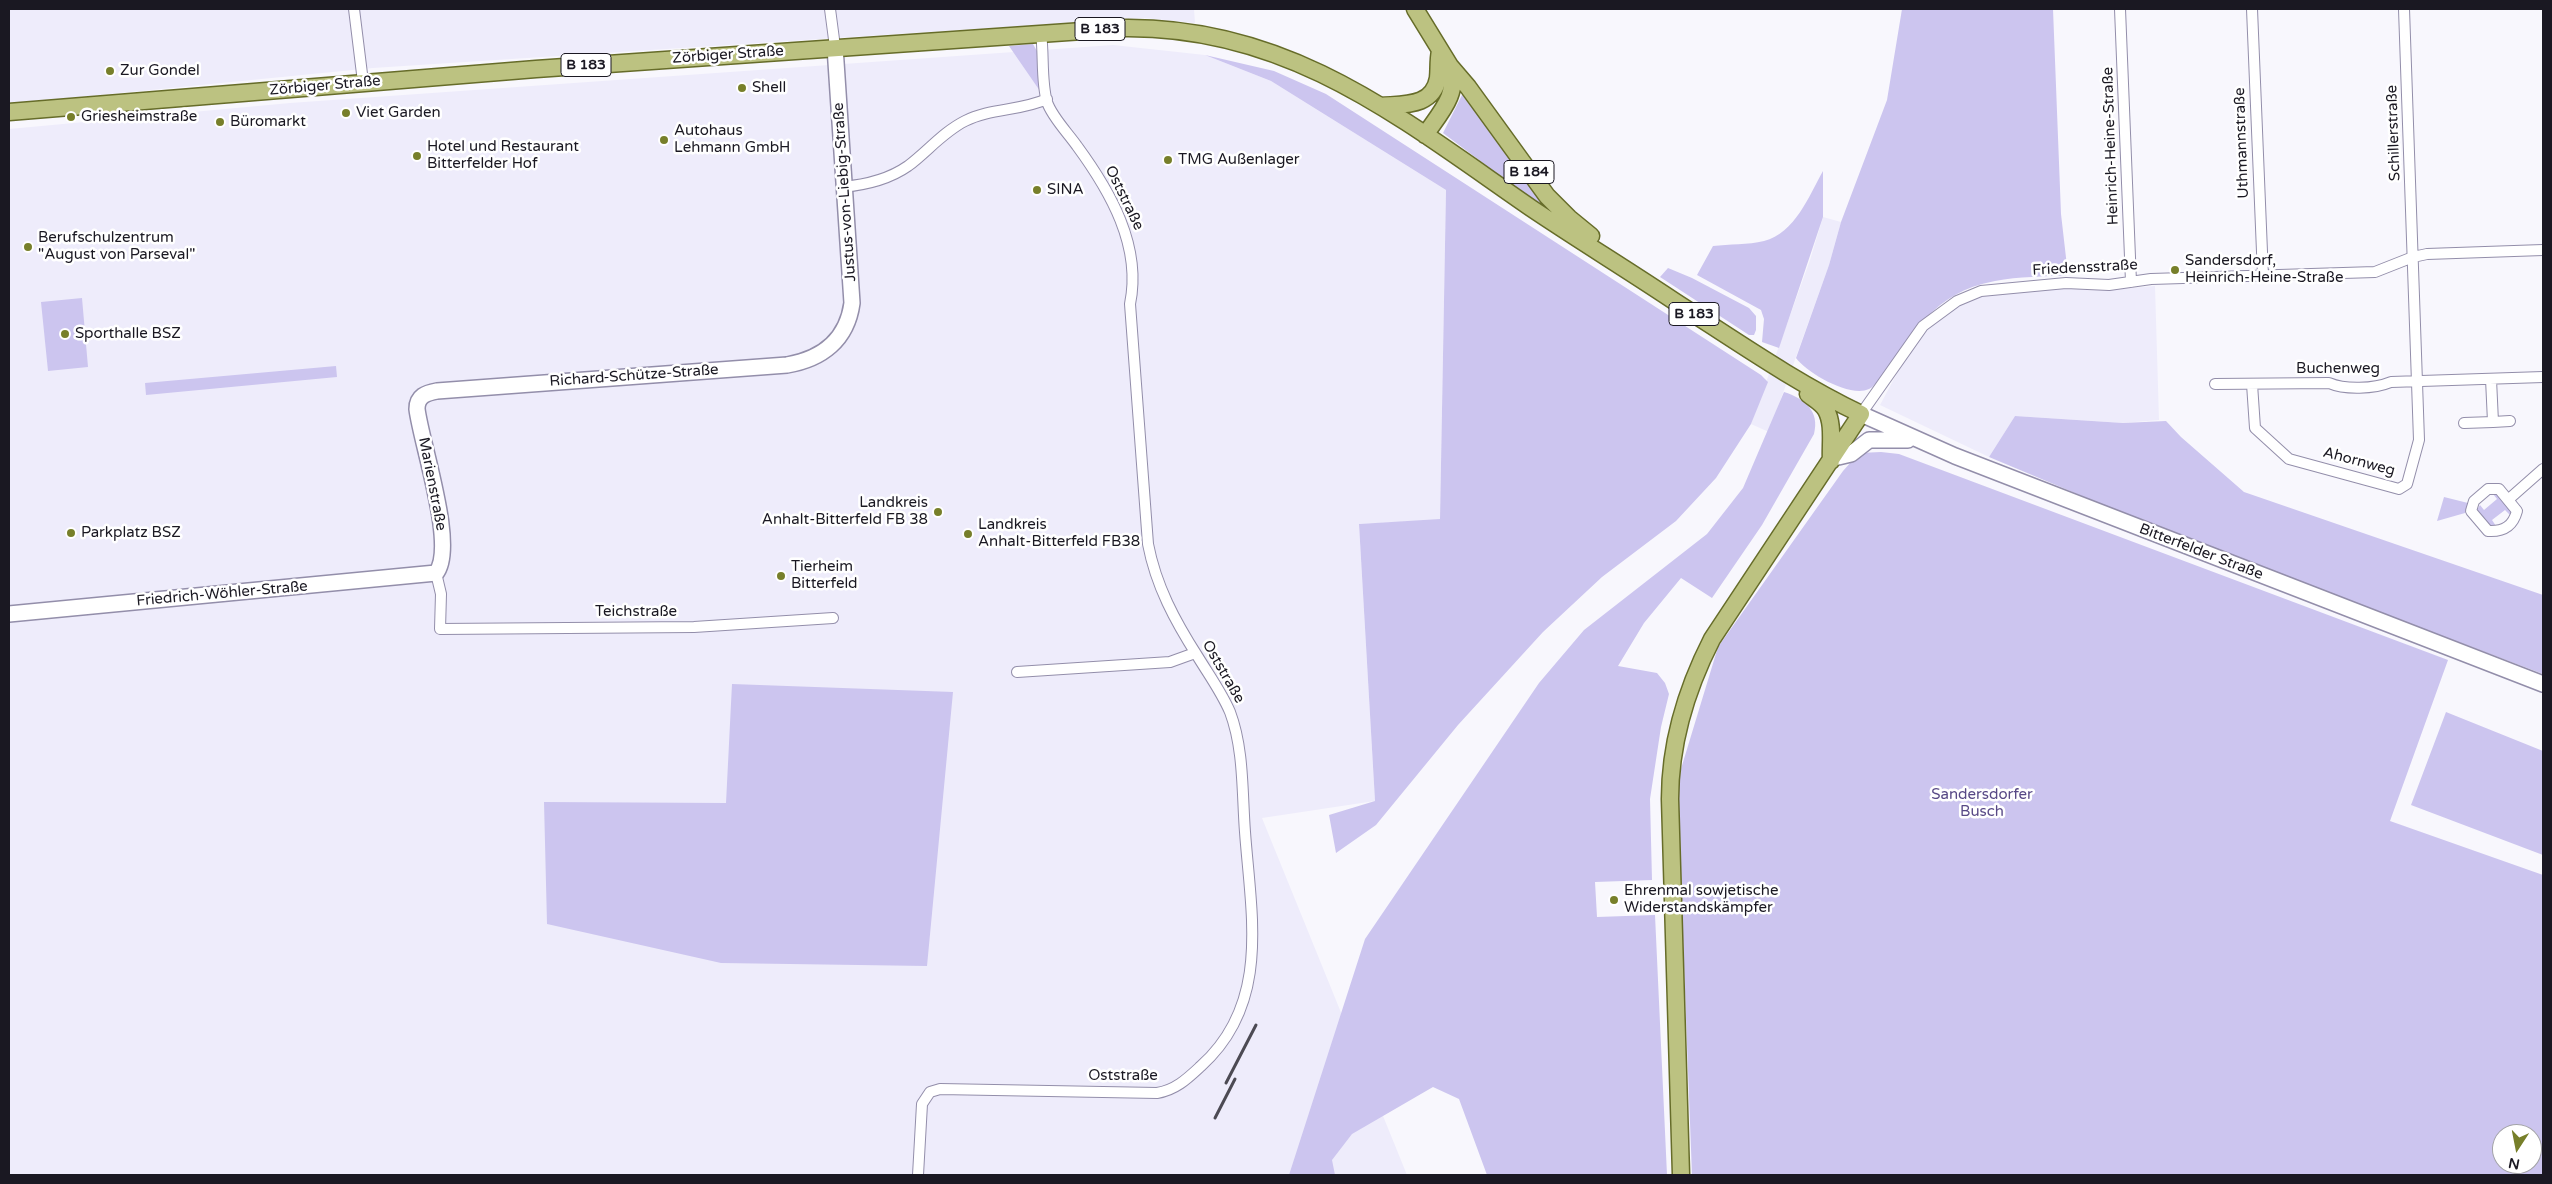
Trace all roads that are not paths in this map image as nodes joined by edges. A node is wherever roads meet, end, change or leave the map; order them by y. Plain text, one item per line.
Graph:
1 (354, 9) edge
2 (830, 9) edge
3 (1415, 9) edge
4 (2120, 9) edge
5 (2252, 9) edge
6 (2404, 9) edge
7 (1041, 33) junction
8 (835, 47) junction
9 (1440, 51) junction
10 (1450, 66) junction
11 (363, 82) junction
12 (1047, 99) junction
13 (1381, 106) junction
14 (9, 112) edge
15 (1425, 135) junction
16 (842, 187) junction
17 (2543, 250) edge
18 (2413, 257) junction
19 (1620, 266) junction
20 (2263, 276) junction
21 (2132, 282) junction
22 (841, 335) joint
23 (2543, 377) edge
24 (2491, 379) junction
25 (1801, 381) junction
26 (2417, 381) junction
27 (2215, 384) dead end
28 (2252, 384) junction
29 (419, 398) joint
30 (1861, 414) junction
31 (2510, 421) dead end
32 (2492, 422) junction
33 (2464, 423) dead end
34 (1915, 440) junction
35 (1832, 460) junction
36 (2543, 469) edge
37 (2509, 499) junction
38 (436, 572) junction
39 (9, 614) edge
40 (833, 618) dead end
41 (440, 629) joint
42 (1195, 653) junction
43 (1017, 672) dead end
44 (2543, 684) edge
45 (918, 1175) edge
46 (1681, 1175) edge

1 - 11 street
2 - 8 street
3 - 9 main road, B 184
4 - 21 street, Heinrich-Heine-Straße
5 - 20 street, Uthmannstraße
6 - 18 street, Schillerstraße
7 - 8 main road, Zörbiger Straße / B 183
7 - 12 street, Oststraße
7 - 13 main road, Zörbiger Straße / B 183
8 - 11 main road, Zörbiger Straße / B 183
8 - 16 street, Justus-von-Liebig-Straße
9 - 10 main road, B 184
9 - 13 main road
10 - 15 main road, B 184
10 - 19 main road, B 184
11 - 14 main road, Zörbiger Straße / B 183
12 - 16 street
12 - 42 street, Oststraße
13 - 15 main road, Zörbiger Straße / B 183
15 - 19 main road, B 183
16 - 22 street, Justus-von-Liebig-Straße
17 - 18 street, Friedensstraße
18 - 20 street, Friedensstraße
18 - 26 street, Schillerstraße
19 - 25 main road, B 183
20 - 21 street, Friedensstraße
21 - 30 street, Friedensstraße
22 - 29 street, Richard-Schütze-Straße
23 - 24 street, Buchenweg
24 - 26 street, Buchenweg
24 - 32 street
25 - 30 main road, B 183
25 - 35 main road, B 183
26 - 28 street, Buchenweg
26 - 28 street, Ahornweg
27 - 28 street, Buchenweg
29 - 38 street, Marienstraße
30 - 34 street, Bitterfelder Straße
30 - 35 main road
31 - 32 street
32 - 33 street
34 - 35 street
34 - 44 street, Bitterfelder Straße
35 - 46 main road
36 - 37 street
37 - 37 street
38 - 39 street, Friedrich-Wöhler-Straße
38 - 41 street, Marienstraße
40 - 41 street, Teichstraße
42 - 43 street
42 - 45 street, Oststraße

